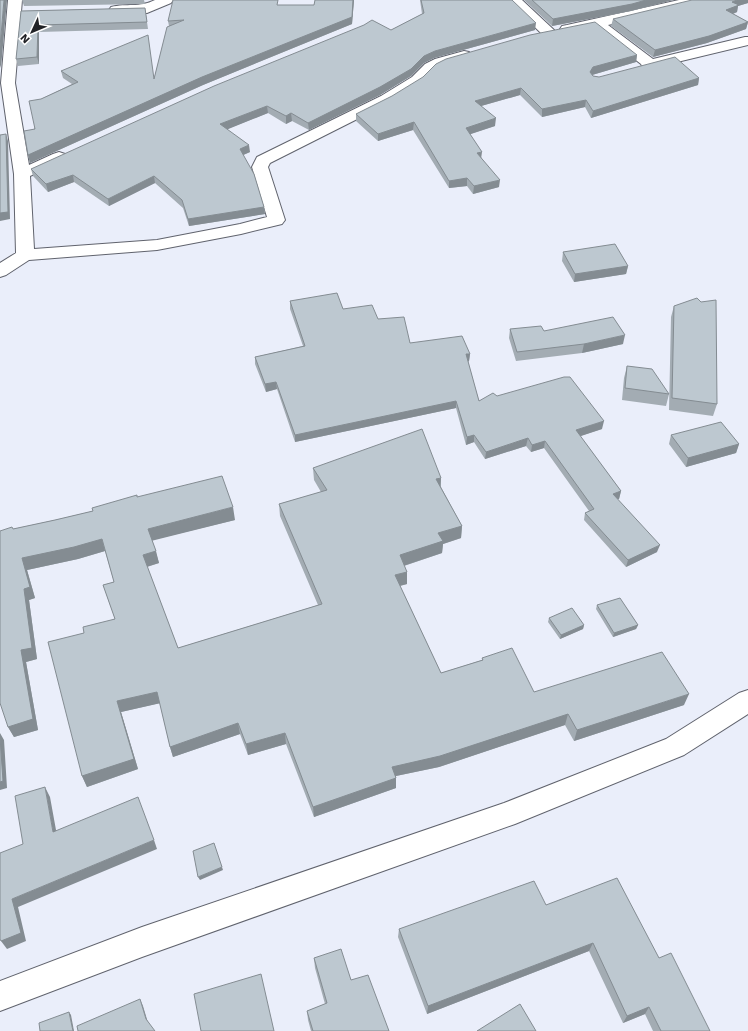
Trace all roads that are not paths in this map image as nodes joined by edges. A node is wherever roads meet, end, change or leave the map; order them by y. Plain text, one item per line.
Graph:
1 (166, 0) edge
2 (514, 0) edge
3 (696, 0) edge
4 (20, 8) edge
5 (105, 10) edge
6 (597, 23) junction
7 (745, 42) dead end
8 (476, 52) edge
9 (650, 64) junction
10 (634, 69) edge
11 (72, 151) edge
12 (22, 174) junction
13 (25, 255) junction
14 (0, 271) edge
15 (748, 701) edge
16 (0, 996) edge

1 - 5 street
2 - 6 street
3 - 6 street
4 - 12 street
6 - 9 street
7 - 9 street
8 - 13 street
9 - 10 street
11 - 12 street
12 - 13 street
13 - 14 street
15 - 16 street

